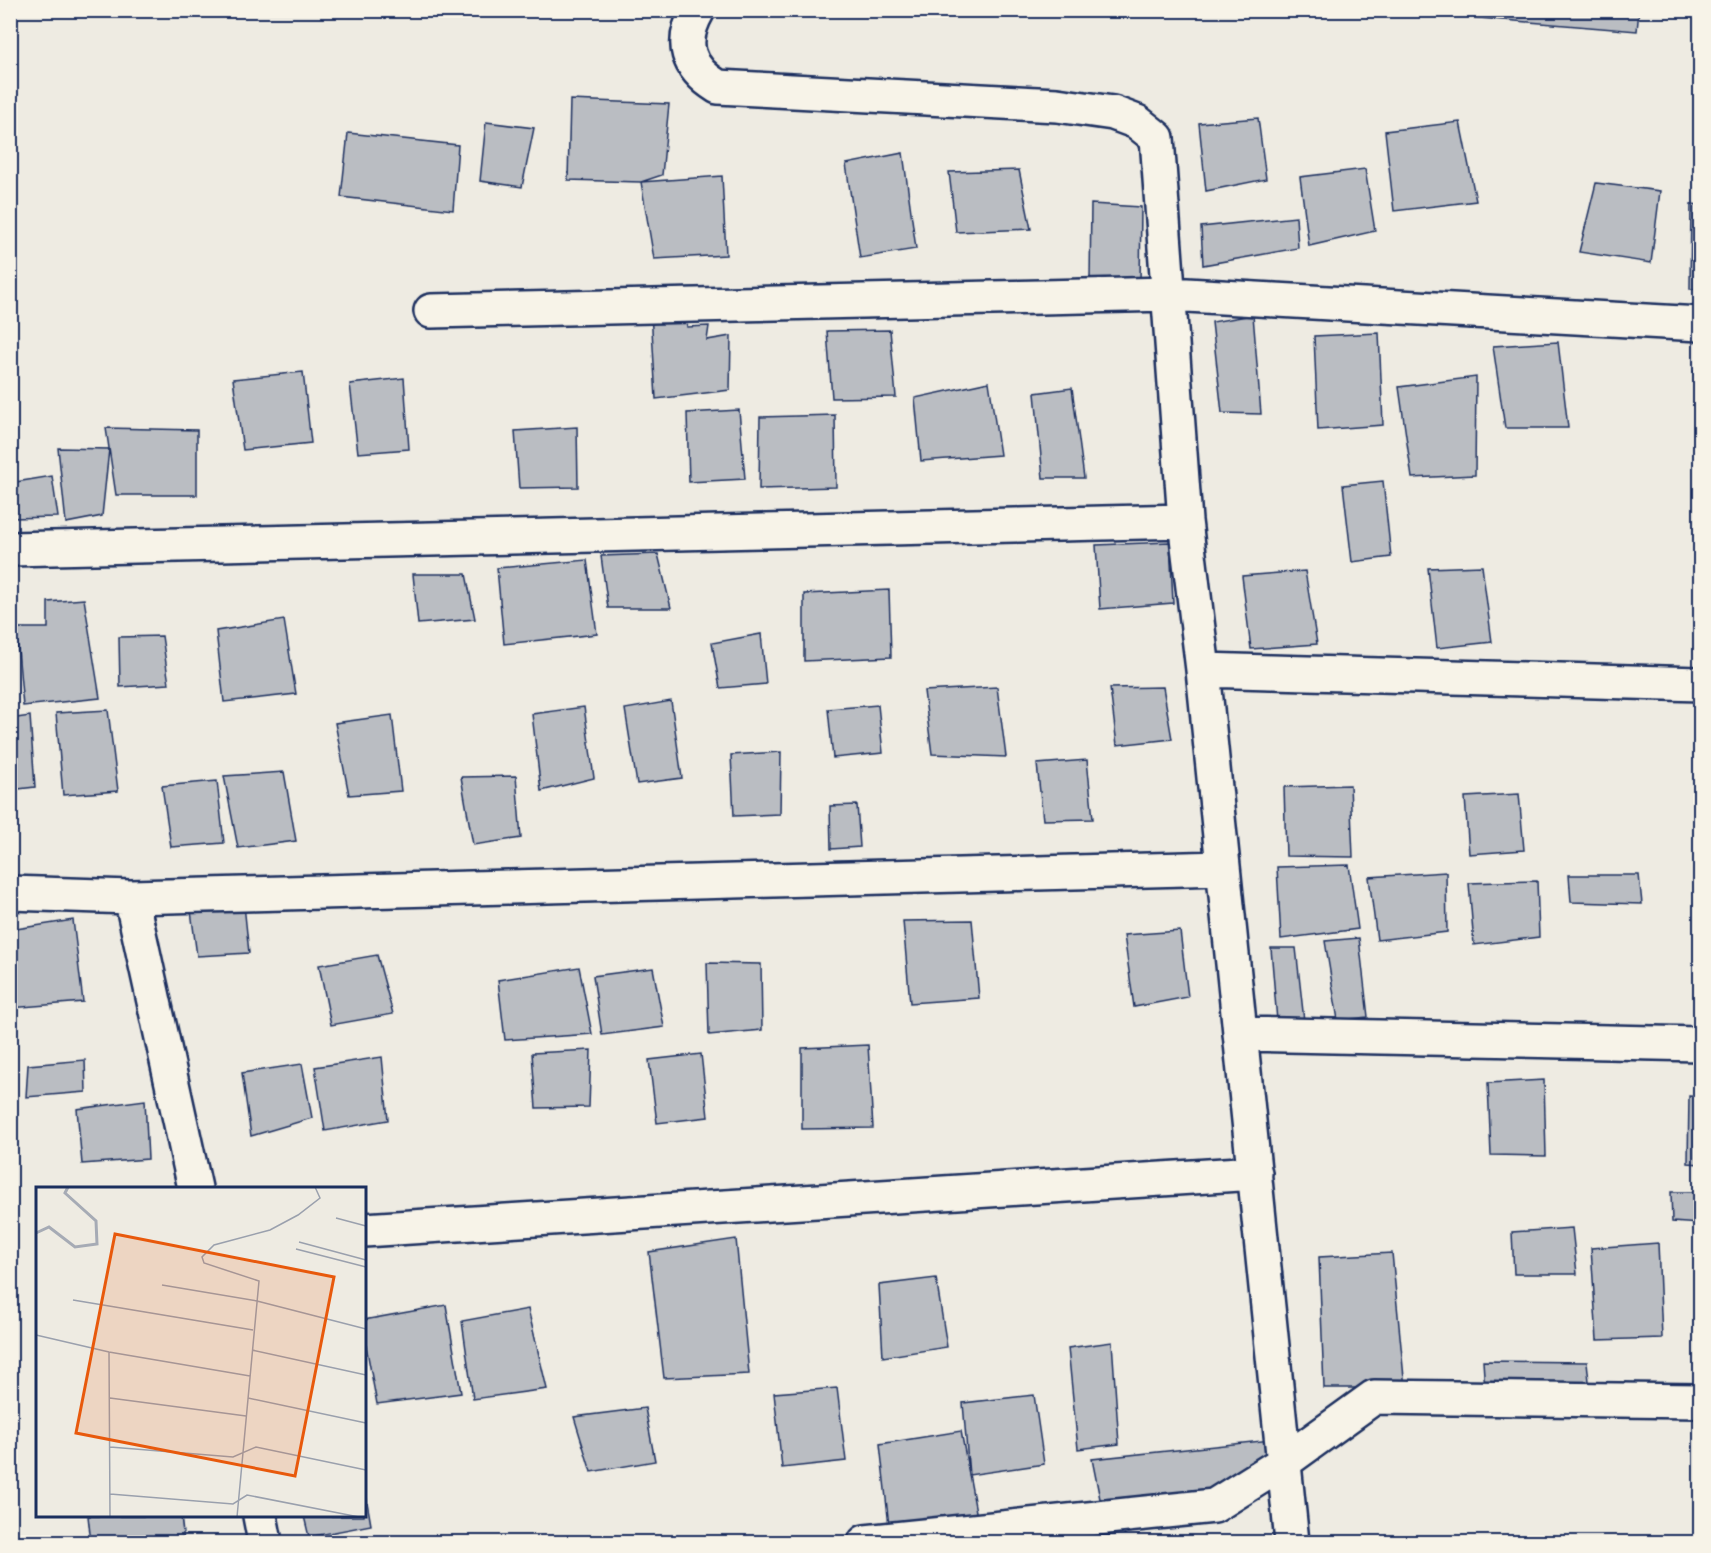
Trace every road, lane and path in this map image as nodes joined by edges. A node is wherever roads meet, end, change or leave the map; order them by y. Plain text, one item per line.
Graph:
1 (698, 10) edge
2 (1169, 294) junction
3 (431, 311) dead end
4 (1701, 324) edge
5 (1185, 520) junction
6 (10, 549) edge
7 (1203, 670) junction
8 (1701, 684) edge
9 (1223, 868) junction
10 (10, 894) edge
11 (131, 897) junction
12 (1240, 1034) junction
13 (1701, 1044) edge
14 (1255, 1173) junction
15 (195, 1187) edge
16 (366, 1230) edge
17 (1701, 1401) edge
18 (1284, 1462) junction
19 (260, 1517) edge
20 (265, 1542) edge
21 (865, 1542) edge
22 (1292, 1542) edge

1 - 2 street
2 - 3 street
2 - 4 street
2 - 5 street
5 - 6 street
5 - 7 street
7 - 8 street
7 - 9 street
9 - 11 street
9 - 12 street
10 - 11 street
11 - 15 street
12 - 13 street
12 - 14 street
14 - 16 street
14 - 18 street
17 - 18 street
18 - 21 street
18 - 22 street
19 - 20 street

